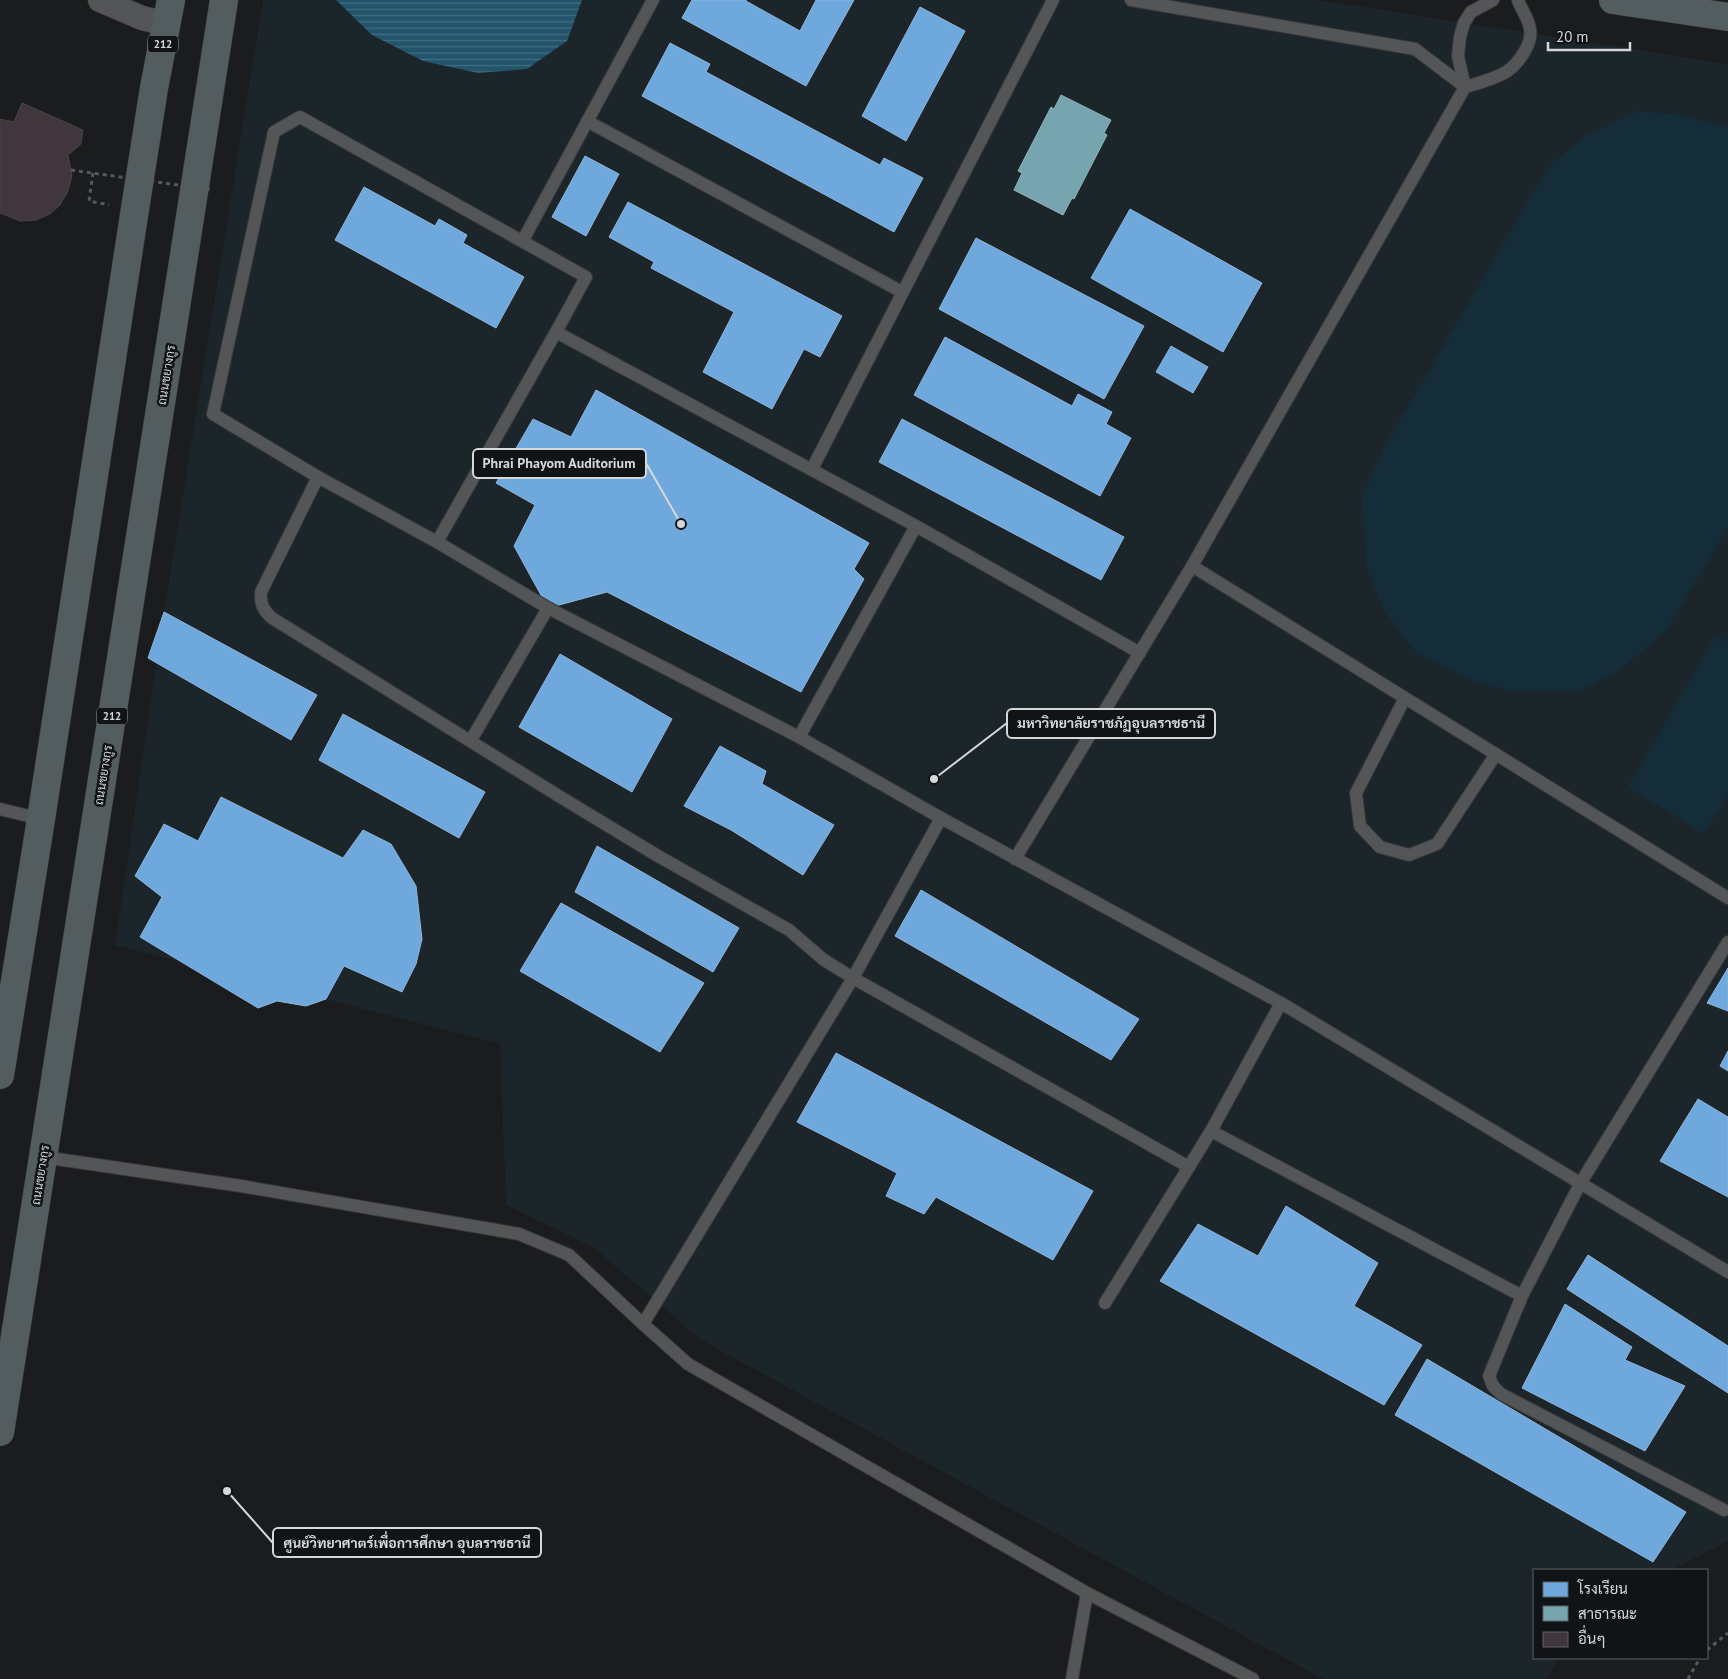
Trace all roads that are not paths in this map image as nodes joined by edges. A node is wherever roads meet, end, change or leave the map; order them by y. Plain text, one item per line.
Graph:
1 (100, 0) edge
2 (224, 0) edge
3 (653, 0) edge
4 (1053, 0) edge
5 (1131, 0) edge
6 (1493, 0) edge
7 (1518, 0) edge
8 (1613, 0) edge
9 (169, 12) edge
10 (1728, 17) edge
11 (1465, 87) junction
12 (587, 121) junction
13 (523, 240) junction
14 (902, 292) junction
15 (556, 332) junction
16 (812, 468) junction
17 (318, 477) junction
18 (916, 526) junction
19 (437, 542) junction
20 (1192, 566) junction
21 (548, 608) junction
22 (1140, 653) junction
23 (1405, 698) junction
24 (799, 737) junction
25 (471, 740) junction
26 (1496, 754) junction
27 (0, 808) edge
28 (941, 818) junction
29 (41, 819) junction
30 (1015, 859) junction
31 (1728, 898) edge
32 (1728, 942) edge
33 (853, 978) junction
34 (1281, 1003) junction
35 (0, 1076) edge
36 (1212, 1131) junction
37 (42, 1157) junction
38 (1189, 1168) junction
39 (1580, 1184) junction
40 (1728, 1272) edge
41 (1522, 1296) junction
42 (1105, 1303) dead end
43 (643, 1324) junction
44 (0, 1432) edge
45 (1724, 1510) dead end
46 (1087, 1593) junction
47 (1072, 1679) edge
48 (1253, 1679) edge

1 - 9 street
2 - 37 main road, ถนนชยางกูร / 212
3 - 12 lane
4 - 14 lane
5 - 11 lane
6 - 11 lane
7 - 11 lane
8 - 10 main road
9 - 29 main road, 212
11 - 20 lane
12 - 13 lane
12 - 14 lane
13 - 15 lane
13 - 17 lane
14 - 16 lane
15 - 16 lane
15 - 19 lane
16 - 18 lane
17 - 19 lane
17 - 25 lane
18 - 22 lane
18 - 24 lane
19 - 21 lane
20 - 22 lane
20 - 23 lane
21 - 24 lane
21 - 25 lane
22 - 30 lane
23 - 26 lane
23 - 26 lane
24 - 28 lane
25 - 33 lane
26 - 31 lane
27 - 29 lane
28 - 30 lane
28 - 33 lane
29 - 35 main road, 212
30 - 34 lane
32 - 39 lane
33 - 38 lane
33 - 43 lane
34 - 36 lane
34 - 39 lane
36 - 38 lane
36 - 41 lane
37 - 43 lane
37 - 44 main road, ถนนชยางกูร / 212
38 - 42 lane
39 - 40 lane
39 - 41 lane
41 - 45 lane
43 - 46 lane
46 - 47 lane
46 - 48 lane

